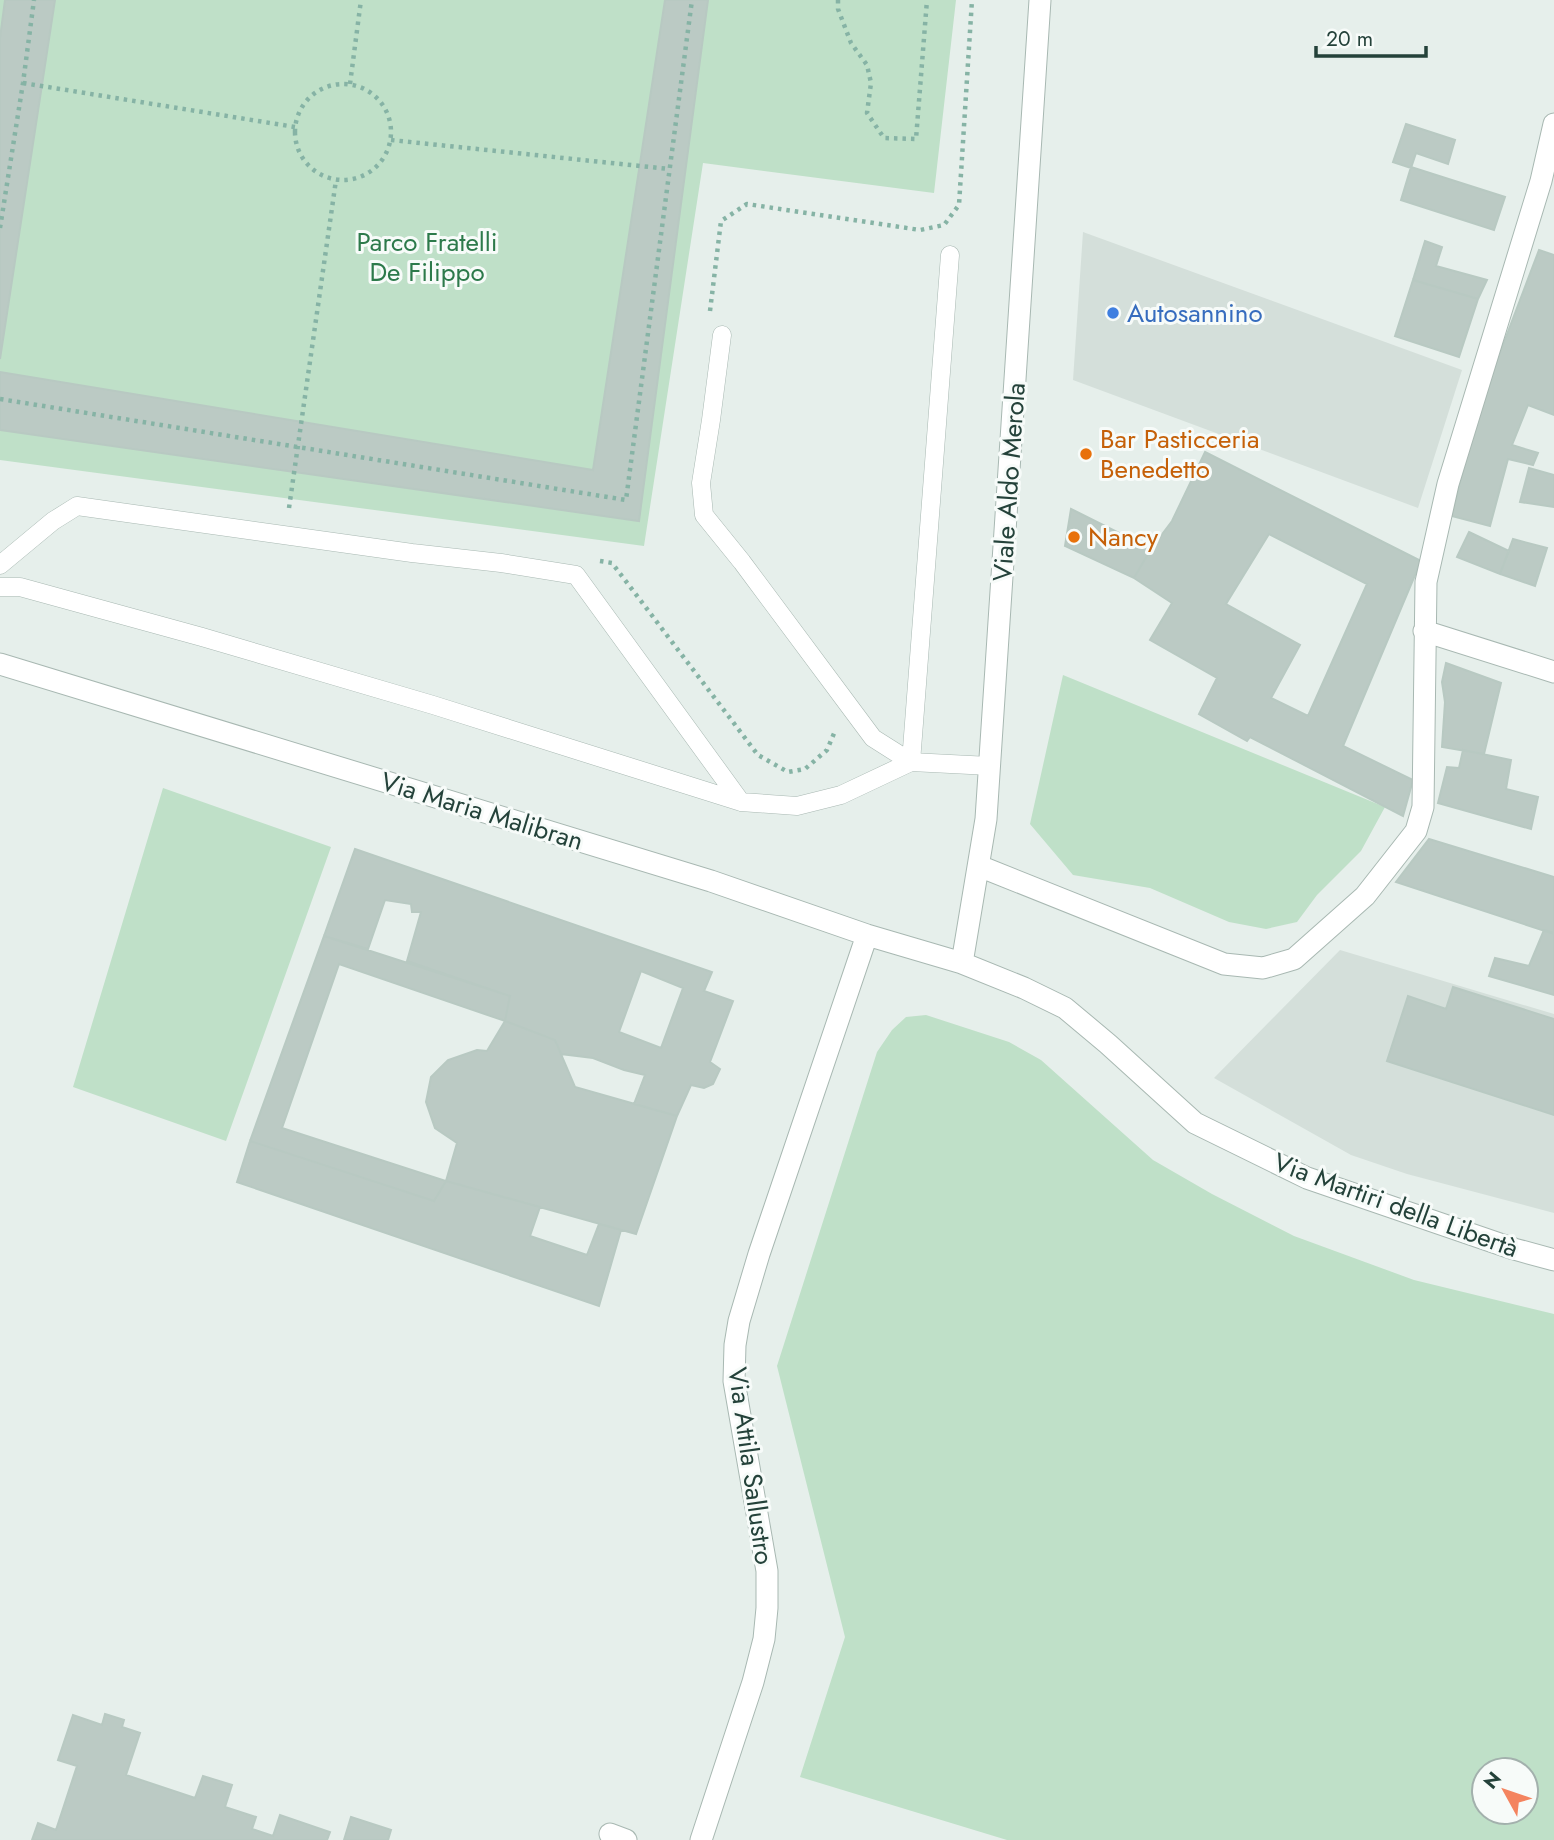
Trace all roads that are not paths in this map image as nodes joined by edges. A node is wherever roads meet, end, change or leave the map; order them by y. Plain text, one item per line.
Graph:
1 (1040, 0) edge
2 (1554, 124) edge
3 (1548, 183) edge
4 (950, 255) dead end
5 (722, 335) dead end
6 (0, 565) edge
7 (0, 587) edge
8 (1424, 631) junction
9 (0, 664) edge
10 (1554, 672) edge
11 (911, 762) junction
12 (990, 766) junction
13 (741, 802) junction
14 (979, 866) junction
15 (867, 935) junction
16 (962, 963) junction
17 (1554, 1260) edge
18 (701, 1840) edge

1 - 12 street, Viale Aldo Merola
2 - 3 street
3 - 8 street
4 - 11 lane
5 - 11 lane
6 - 13 lane
7 - 13 lane
8 - 10 street
8 - 14 street
9 - 15 street, Via Maria Malibran
11 - 12 lane
11 - 13 lane
12 - 14 street, Viale Aldo Merola
14 - 16 street, Viale Aldo Merola
15 - 16 street, Via Maria Malibran
15 - 18 street, Via Attila Sallustro
16 - 17 street, Via Martiri della Libertà

